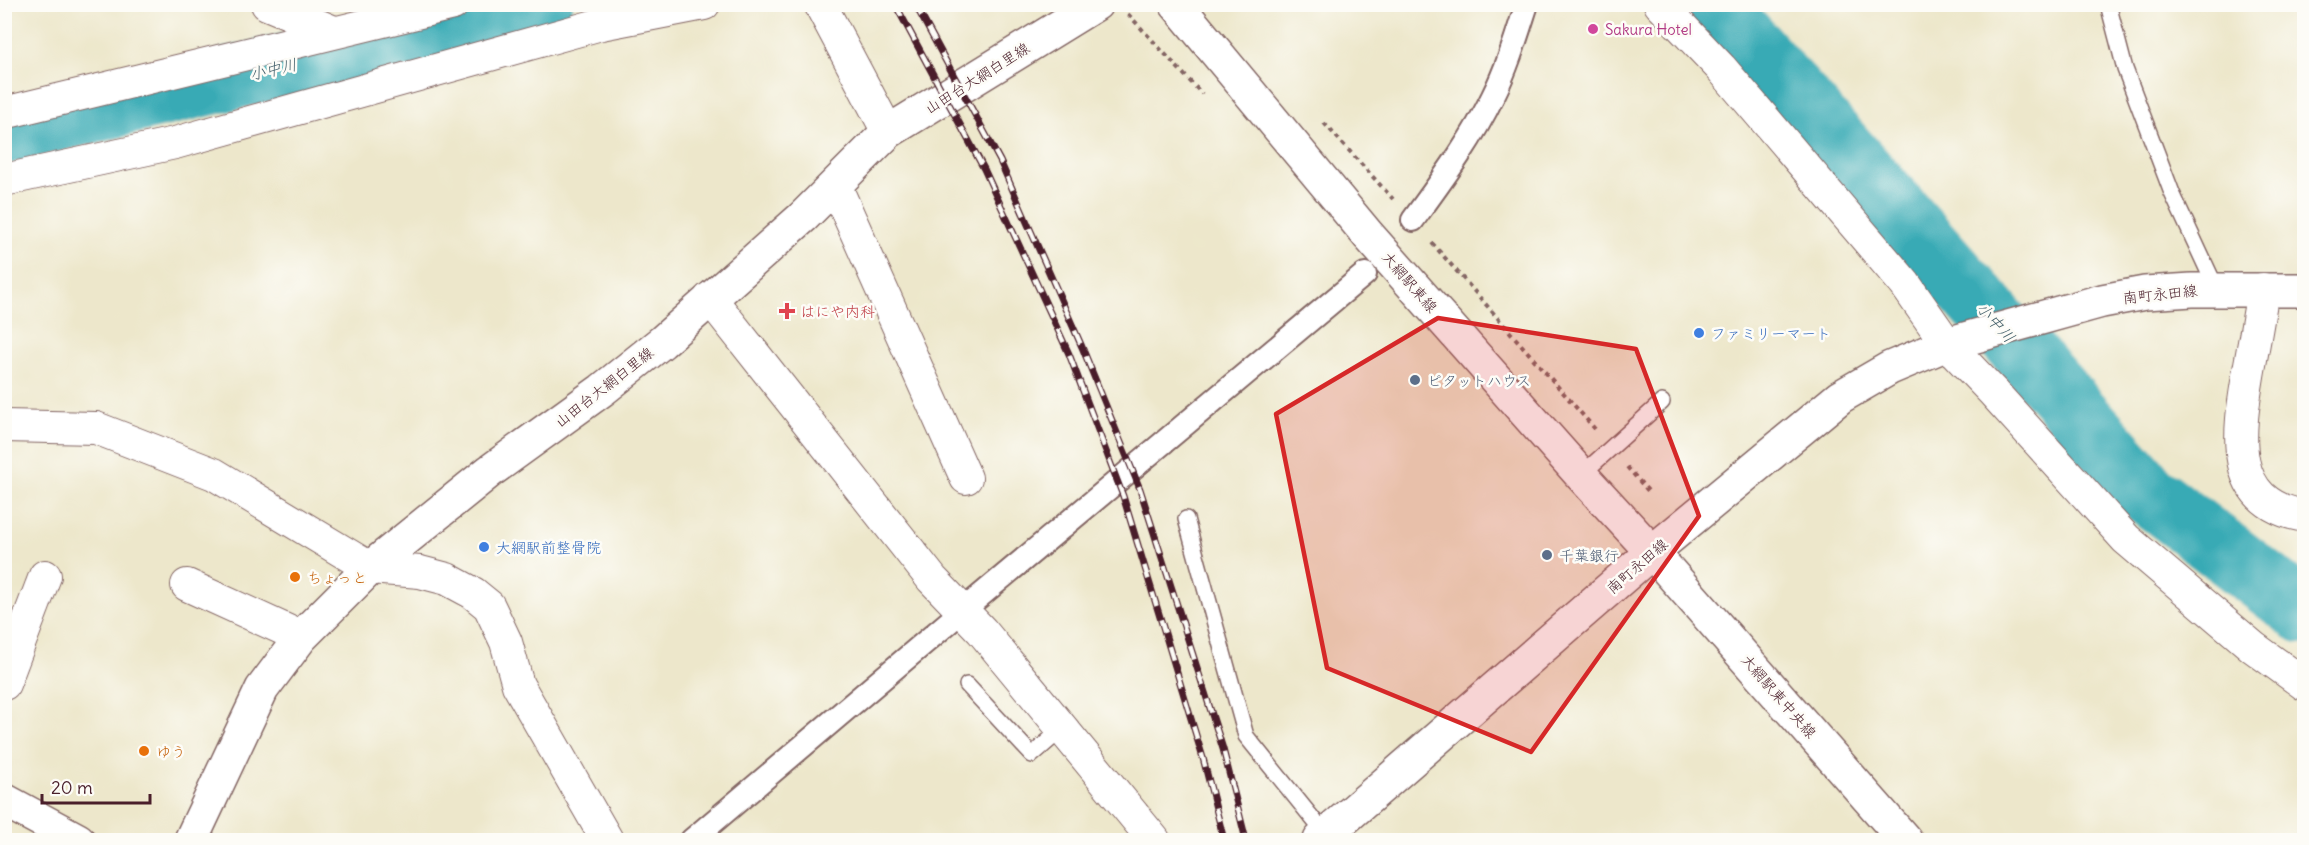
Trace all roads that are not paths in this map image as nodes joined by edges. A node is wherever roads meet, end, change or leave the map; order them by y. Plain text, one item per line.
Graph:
1 (267, 4) edge
2 (453, 4) edge
3 (704, 4) edge
4 (820, 4) edge
5 (1096, 4) edge
6 (1176, 4) edge
7 (1527, 4) edge
8 (1660, 4) edge
9 (2108, 4) edge
10 (334, 32) junction
11 (4, 113) edge
12 (888, 132) junction
13 (4, 180) edge
14 (835, 185) junction
15 (1413, 220) road end
16 (1365, 274) dead end
17 (2264, 289) junction
18 (2217, 290) junction
19 (2304, 291) edge
20 (710, 297) junction
21 (1947, 344) junction
22 (1662, 402) dead end
23 (4, 426) edge
24 (1581, 475) junction
25 (966, 478) dead end
26 (2304, 516) edge
27 (1186, 519) dead end
28 (1652, 552) junction
29 (370, 568) junction
30 (45, 576) dead end
31 (187, 585) dead end
32 (962, 611) junction
33 (301, 637) junction
34 (4, 684) edge
35 (2304, 684) edge
36 (967, 685) dead end
37 (1062, 729) junction
38 (4, 800) edge
39 (1323, 838) edge
40 (78, 840) edge
41 (191, 840) edge
42 (607, 840) edge
43 (692, 840) edge
44 (1154, 840) edge
45 (1905, 840) edge

1 - 10 street
2 - 10 street
3 - 13 street
4 - 12 street
5 - 12 street, 山田台大網白里線
6 - 24 street, 大網駅東線
7 - 15 street
8 - 21 street
9 - 18 lane
10 - 11 street
12 - 14 street, 山田台大網白里線
14 - 20 street, 山田台大網白里線
14 - 25 street
16 - 32 street
17 - 18 street, 南町永田線
17 - 19 street, 南町永田線
17 - 26 street
18 - 21 street, 南町永田線
20 - 29 street, 山田台大網白里線
20 - 32 street
21 - 28 street, 南町永田線
21 - 35 street
22 - 24 lane
23 - 29 street
24 - 28 street, 大網駅東線
27 - 39 lane
28 - 39 street, 南町永田線
28 - 45 street, 大網駅東中央線
29 - 33 street, 山田台大網白里線
29 - 42 street
30 - 34 street
31 - 33 street
32 - 37 street
32 - 43 street
33 - 41 street, 山田台大網白里線
36 - 37 lane
37 - 44 street
38 - 40 street

